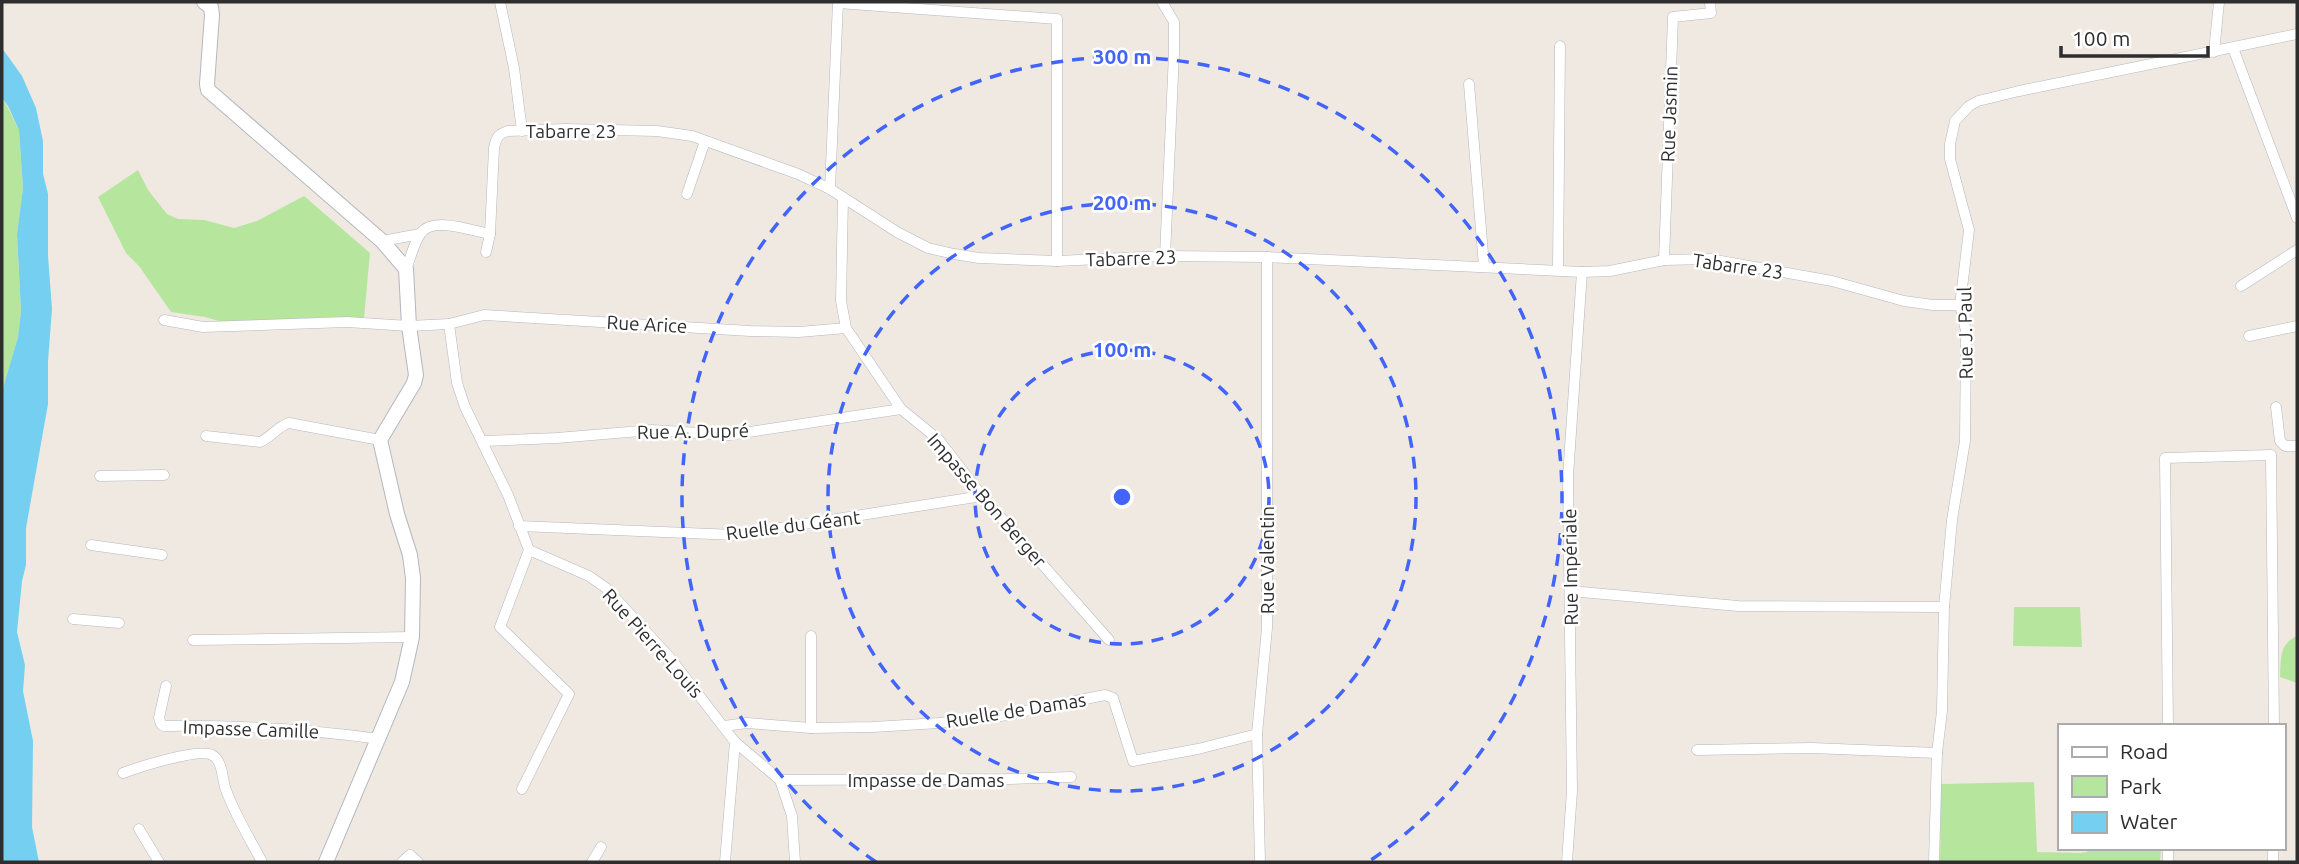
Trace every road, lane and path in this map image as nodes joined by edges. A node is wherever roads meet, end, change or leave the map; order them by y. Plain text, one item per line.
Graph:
1 (204, 2) edge
2 (500, 2) edge
3 (838, 2) edge
4 (1162, 2) edge
5 (1710, 2) edge
6 (2219, 2) edge
7 (2297, 34) edge
8 (1560, 46) dead end
9 (2233, 48) junction
10 (2214, 52) junction
11 (1469, 84) dead end
12 (522, 131) junction
13 (705, 141) junction
14 (830, 189) junction
15 (687, 194) dead end
16 (843, 198) junction
17 (2297, 218) edge
18 (420, 234) junction
19 (490, 234) junction
20 (382, 241) junction
21 (2297, 250) edge
22 (486, 251) dead end
23 (1165, 256) junction
24 (1267, 257) junction
25 (1664, 260) junction
26 (1057, 261) junction
27 (1484, 266) junction
28 (406, 269) junction
29 (1558, 269) junction
30 (1582, 272) junction
31 (2241, 286) dead end
32 (1960, 305) junction
33 (164, 320) dead end
34 (449, 324) junction
35 (409, 326) junction
36 (2297, 326) edge
37 (846, 328) junction
38 (2249, 337) dead end
39 (2276, 408) dead end
40 (901, 409) junction
41 (206, 436) dead end
42 (380, 440) junction
43 (484, 441) junction
44 (2297, 446) edge
45 (163, 475) dead end
46 (100, 476) dead end
47 (982, 496) junction
48 (519, 526) junction
49 (91, 545) dead end
50 (528, 550) junction
51 (162, 555) dead end
52 (1570, 591) junction
53 (1944, 607) junction
54 (72, 619) dead end
55 (119, 624) dead end
56 (811, 636) dead end
57 (412, 637) junction
58 (194, 640) dead end
59 (1109, 640) dead end
60 (166, 686) dead end
61 (2168, 724) edge
62 (2274, 724) edge
63 (724, 726) junction
64 (811, 728) junction
65 (1257, 734) junction
66 (380, 739) junction
67 (735, 742) junction
68 (1697, 750) dead end
69 (1937, 753) junction
70 (123, 773) dead end
71 (1072, 776) dead end
72 (780, 780) junction
73 (522, 789) dead end
74 (139, 829) dead end
75 (601, 847) dead end
76 (159, 862) edge
77 (262, 862) edge
78 (326, 862) edge
79 (402, 862) edge
80 (418, 862) edge
81 (592, 862) edge
82 (725, 862) edge
83 (795, 862) edge
84 (1260, 862) edge
85 (1567, 862) edge
86 (1934, 862) edge

1 - 20 street
2 - 12 street
3 - 14 street
3 - 26 street
4 - 23 street
5 - 25 street, Rue Jasmin
6 - 10 street
7 - 9 street, Rue J. Paul
8 - 29 street
9 - 10 street, Rue J. Paul
9 - 17 street
10 - 32 street, Rue J. Paul
11 - 27 street
12 - 13 street, Tabarre 23
12 - 19 street, Tabarre 23
13 - 14 street, Tabarre 23
13 - 15 street
14 - 16 street, Tabarre 23
16 - 26 street, Tabarre 23
16 - 37 street, Impasse Bon Berger
18 - 19 street
18 - 20 street
18 - 28 street
19 - 22 street
20 - 28 street
21 - 31 street
23 - 24 street, Tabarre 23
23 - 26 street, Tabarre 23
24 - 27 street, Tabarre 23
24 - 65 street, Rue Valentin
25 - 30 street, Tabarre 23
25 - 32 street, Tabarre 23
27 - 29 street, Tabarre 23
28 - 35 street
29 - 30 street, Tabarre 23
30 - 52 street, Rue Impériale
32 - 53 street, Rue J. Paul
33 - 35 street
34 - 35 street
34 - 37 street, Rue Arice
34 - 43 street
35 - 42 street
36 - 38 street
37 - 40 street, Impasse Bon Berger
39 - 44 street
40 - 43 street, Rue A. Dupré
40 - 47 street, Impasse Bon Berger
41 - 42 street
42 - 57 street
43 - 48 street
45 - 46 street
47 - 48 street, Ruelle du Géant
47 - 59 street, Impasse Bon Berger
48 - 50 street
49 - 51 street
50 - 63 street, Rue Pierre-Louis
50 - 73 street
52 - 53 street
52 - 85 street, Rue Impériale
53 - 69 street, Rue J. Paul
54 - 55 street
56 - 64 street
57 - 58 street
57 - 66 street
60 - 66 street, Impasse Camille
61 - 62 street
63 - 64 street, Ruelle de Damas
63 - 67 street, Rue Pierre-Louis
64 - 65 street, Ruelle de Damas
65 - 84 street, Rue Valentin
66 - 78 street
67 - 72 street, Rue Pierre-Louis
67 - 82 street
68 - 69 street
69 - 86 street, Rue J. Paul
70 - 77 street
71 - 72 street, Impasse de Damas
72 - 83 street
74 - 76 street
75 - 81 street
79 - 80 street

